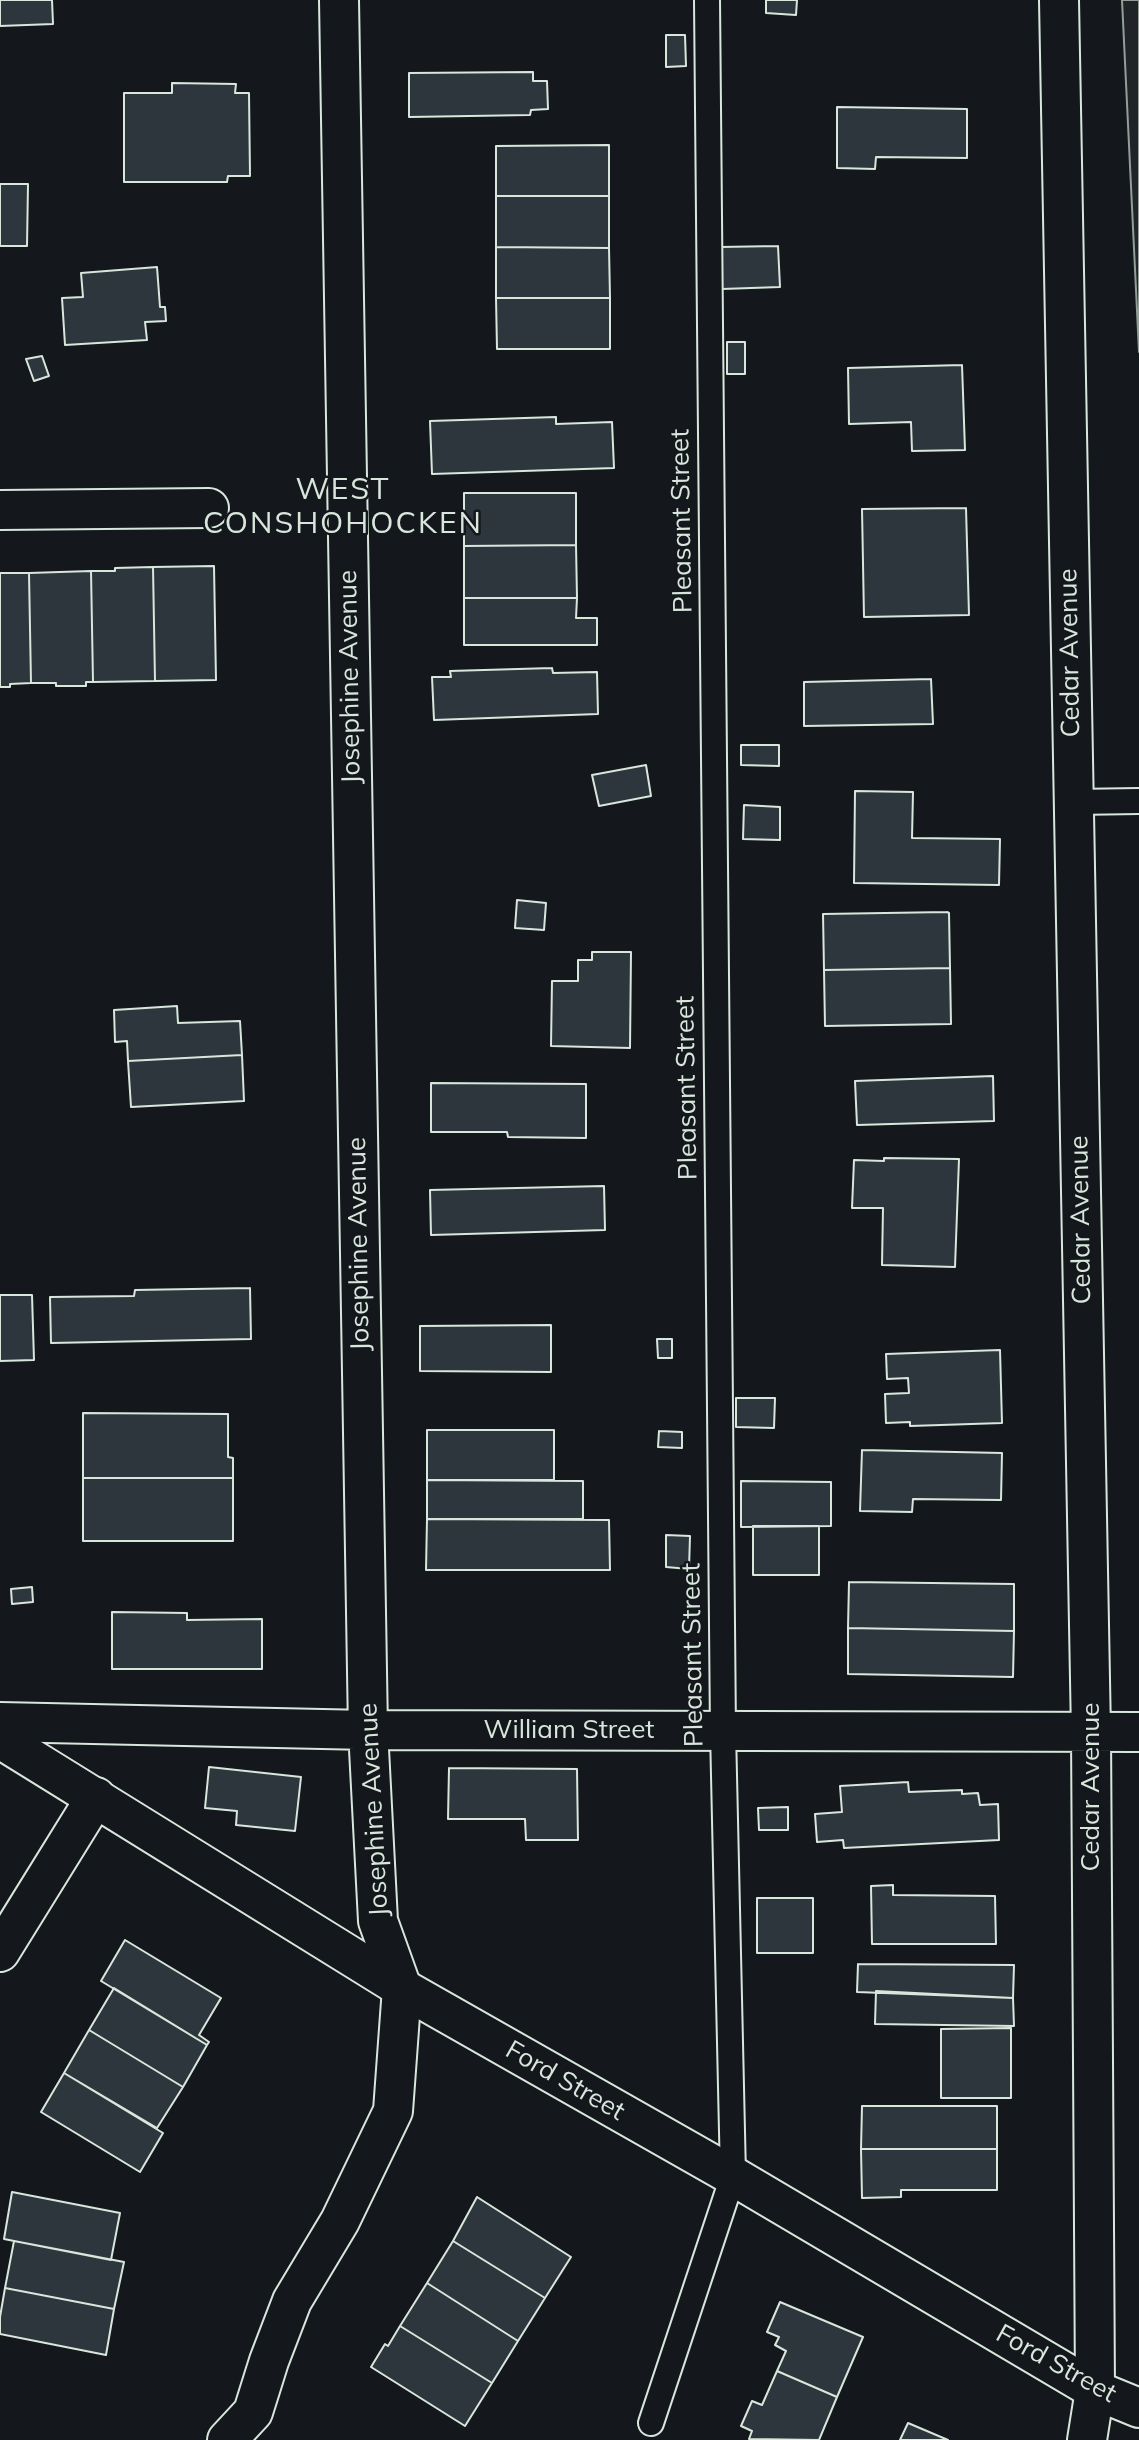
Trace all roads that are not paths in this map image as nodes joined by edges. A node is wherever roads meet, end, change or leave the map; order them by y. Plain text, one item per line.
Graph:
1 (338, 0) edge
2 (706, 0) edge
3 (1059, 0) edge
4 (209, 508) dead end
5 (0, 510) edge
6 (1139, 801) edge
7 (1073, 802) junction
8 (0, 1722) edge
9 (368, 1730) junction
10 (723, 1731) junction
11 (1091, 1732) junction
12 (1139, 1732) edge
13 (0, 1739) edge
14 (96, 1797) junction
15 (0, 1952) edge
16 (402, 1987) junction
17 (733, 2176) junction
18 (1095, 2390) junction
19 (1139, 2407) edge
20 (651, 2423) dead end
21 (227, 2440) edge
22 (1087, 2440) edge

1 - 9 street, Josephine Avenue
2 - 10 lane, Pleasant Street
3 - 7 street, Cedar Avenue
4 - 5 street
6 - 7 lane
7 - 11 street, Cedar Avenue
8 - 9 street, William Street
9 - 10 street, William Street
9 - 16 street, Josephine Avenue
10 - 11 street, William Street
10 - 17 lane, Pleasant Street
11 - 12 street, William Street
11 - 18 street, Cedar Avenue
13 - 14 street, Ford Street
14 - 15 street
14 - 16 street, Ford Street
16 - 17 street, Ford Street
16 - 21 street, Josephine Avenue
17 - 18 street, Ford Street
17 - 20 lane, Pleasant Street
18 - 19 street, Ford Street
18 - 22 street, Cedar Avenue

